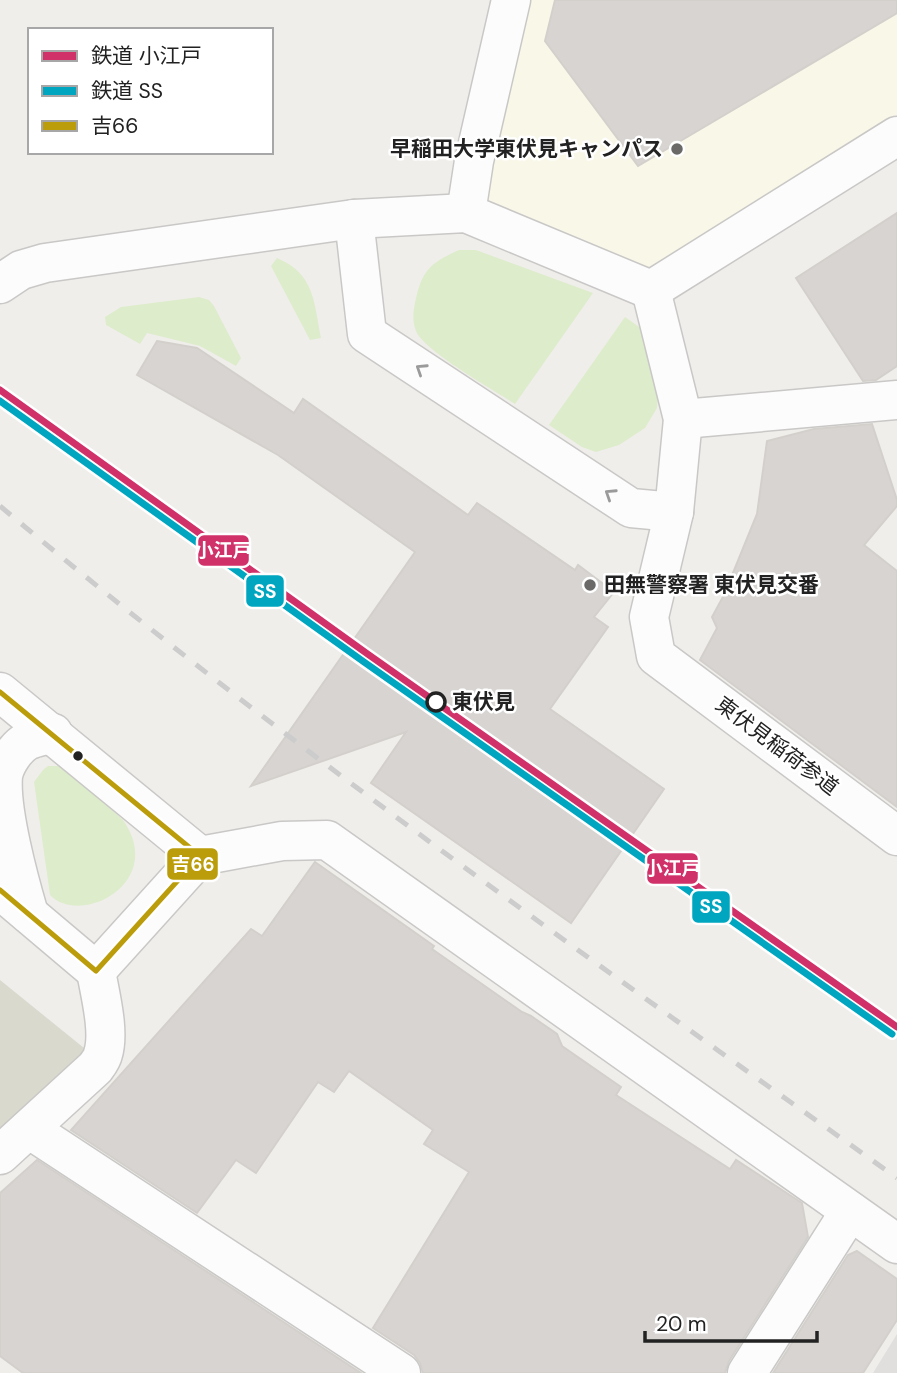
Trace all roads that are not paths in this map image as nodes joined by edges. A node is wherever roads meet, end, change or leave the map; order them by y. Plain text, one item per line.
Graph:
1 (510, 0) edge
2 (897, 136) edge
3 (466, 213) junction
4 (354, 219) junction
5 (0, 284) edge
6 (651, 290) junction
7 (897, 400) edge
8 (683, 419) junction
9 (674, 512) junction
10 (0, 692) edge
11 (53, 733) junction
12 (897, 836) edge
13 (200, 856) junction
14 (0, 890) edge
15 (29, 914) junction
16 (96, 971) junction
17 (29, 1129) junction
18 (0, 1155) edge
19 (850, 1211) junction
20 (897, 1244) edge
21 (401, 1373) edge
22 (747, 1373) edge

1 - 3 street
2 - 6 street
3 - 4 street
3 - 6 street
4 - 5 street
9 -> 4 street
6 - 8 street
7 - 8 street
8 - 9 street
9 - 12 street, 東伏見稲荷参道
10 - 11 street
11 - 13 street
11 - 15 street
13 - 16 street
13 - 19 street
14 - 15 street
15 - 16 street
16 - 17 street
17 - 18 street
17 - 21 street
19 - 20 street
19 - 22 street

